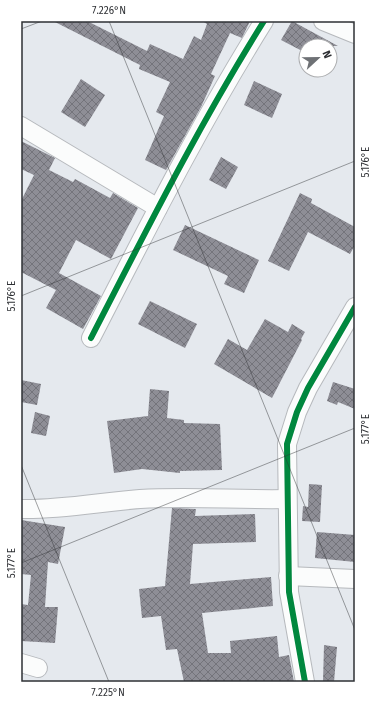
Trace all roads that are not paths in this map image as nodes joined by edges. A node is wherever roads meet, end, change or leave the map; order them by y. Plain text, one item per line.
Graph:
1 (264, 21) edge
2 (324, 21) edge
3 (355, 34) edge
4 (21, 126) edge
5 (158, 208) junction
6 (355, 307) edge
7 (91, 338) dead end
8 (287, 499) junction
9 (21, 509) edge
10 (288, 576) junction
11 (355, 579) edge
12 (21, 663) edge
13 (38, 668) dead end
14 (305, 682) edge

1 - 5 street
2 - 3 street
4 - 5 street
5 - 7 street
6 - 8 street
8 - 9 street
8 - 10 street
10 - 11 street
10 - 14 street
12 - 13 street

